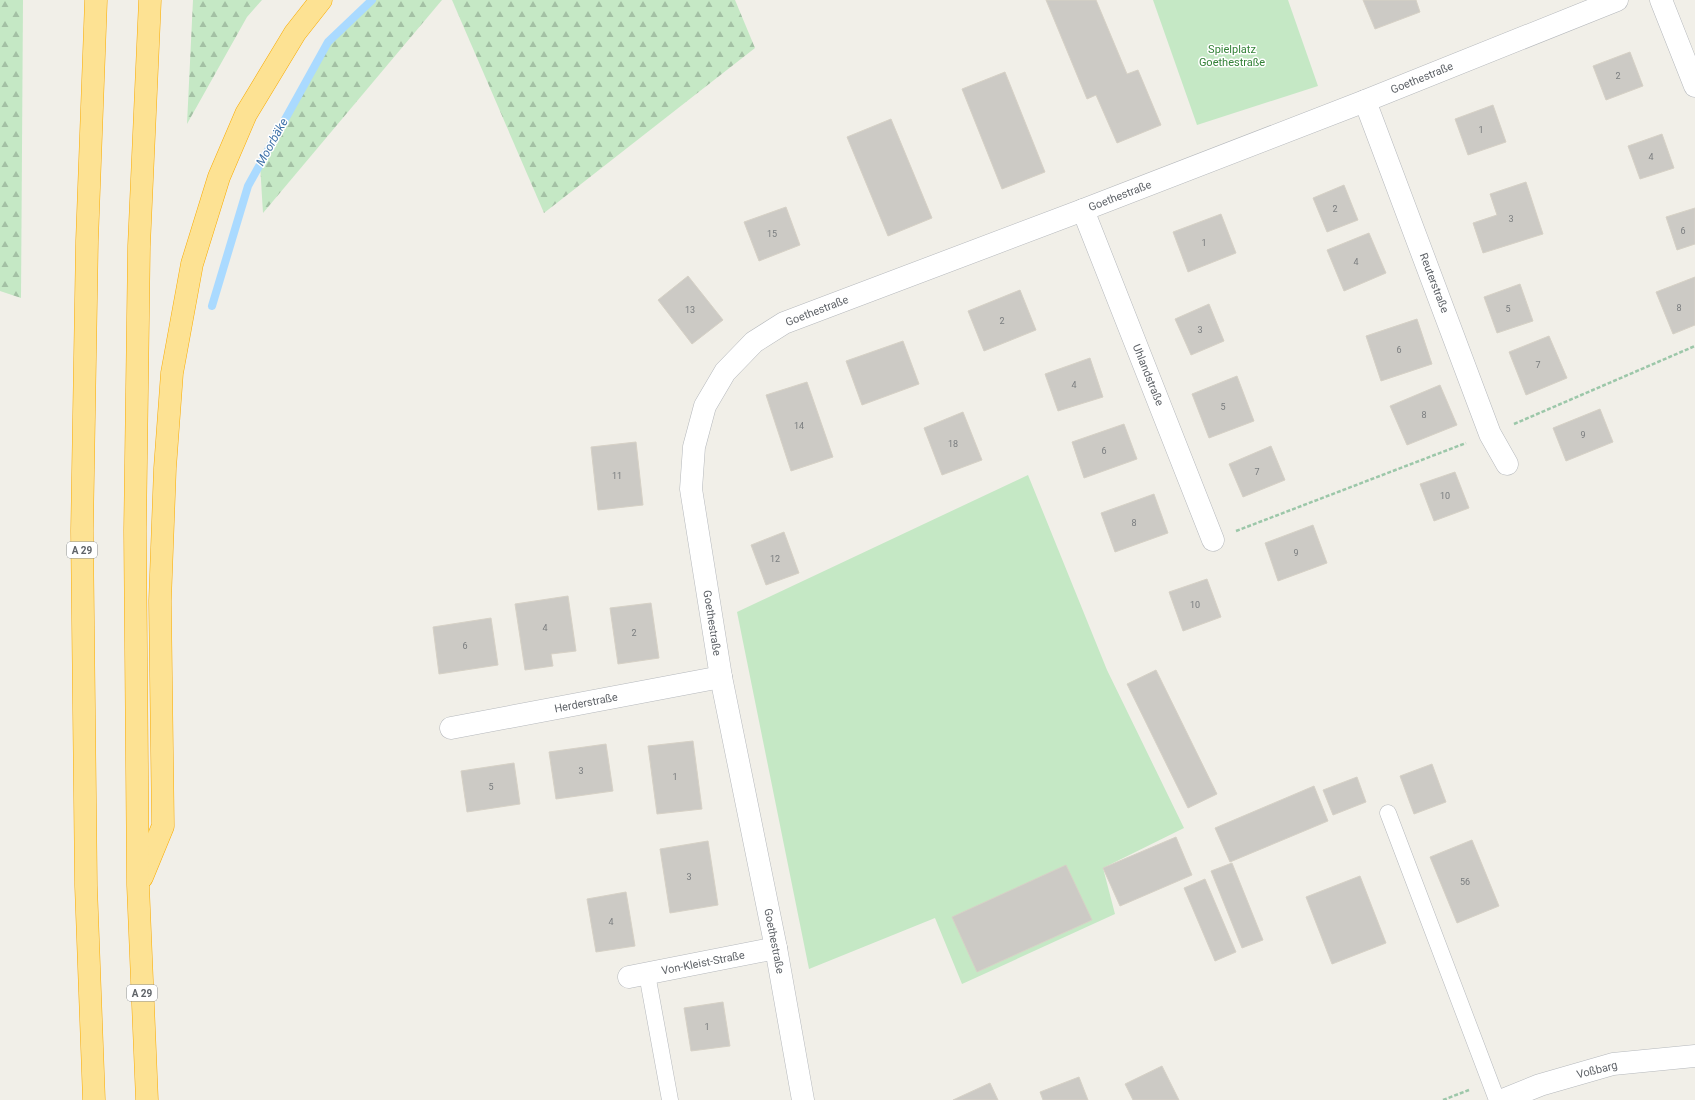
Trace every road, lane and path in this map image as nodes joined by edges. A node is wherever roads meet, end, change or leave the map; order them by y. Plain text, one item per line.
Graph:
1 (96, 0) edge
2 (150, 0) edge
3 (321, 0) edge
4 (1661, 0) edge
5 (1609, 1) edge
6 (1695, 86) edge
7 (1365, 101) junction
8 (1083, 210) junction
9 (1695, 346) edge
10 (1490, 434) junction
11 (1506, 464) dead end
12 (1213, 540) joint
13 (721, 677) junction
14 (451, 728) dead end
15 (1388, 813) dead end
16 (138, 885) junction
17 (776, 948) junction
18 (638, 975) joint
19 (1695, 1056) edge
20 (94, 1100) edge
21 (147, 1100) edge
22 (670, 1100) edge
23 (803, 1100) edge
24 (1497, 1100) edge
25 (1503, 1100) edge

1 - 20 highway, A 29
2 - 16 highway, A 29
3 - 16 highway
4 - 6 street
5 - 7 street, Goethestraße
7 - 8 street, Goethestraße
7 - 10 street, Reuterstraße
8 - 12 street, Uhlandstraße
8 - 13 street, Goethestraße
9 - 10 path
10 - 11 street, Reuterstraße
10 - 12 path
13 - 14 street, Herderstraße
13 - 17 street, Goethestraße
15 - 24 lane
16 - 21 highway, A 29
17 - 18 street, Von-Kleist-Straße
17 - 23 street, Goethestraße
18 - 22 lane
19 - 25 street, Voßbarg

